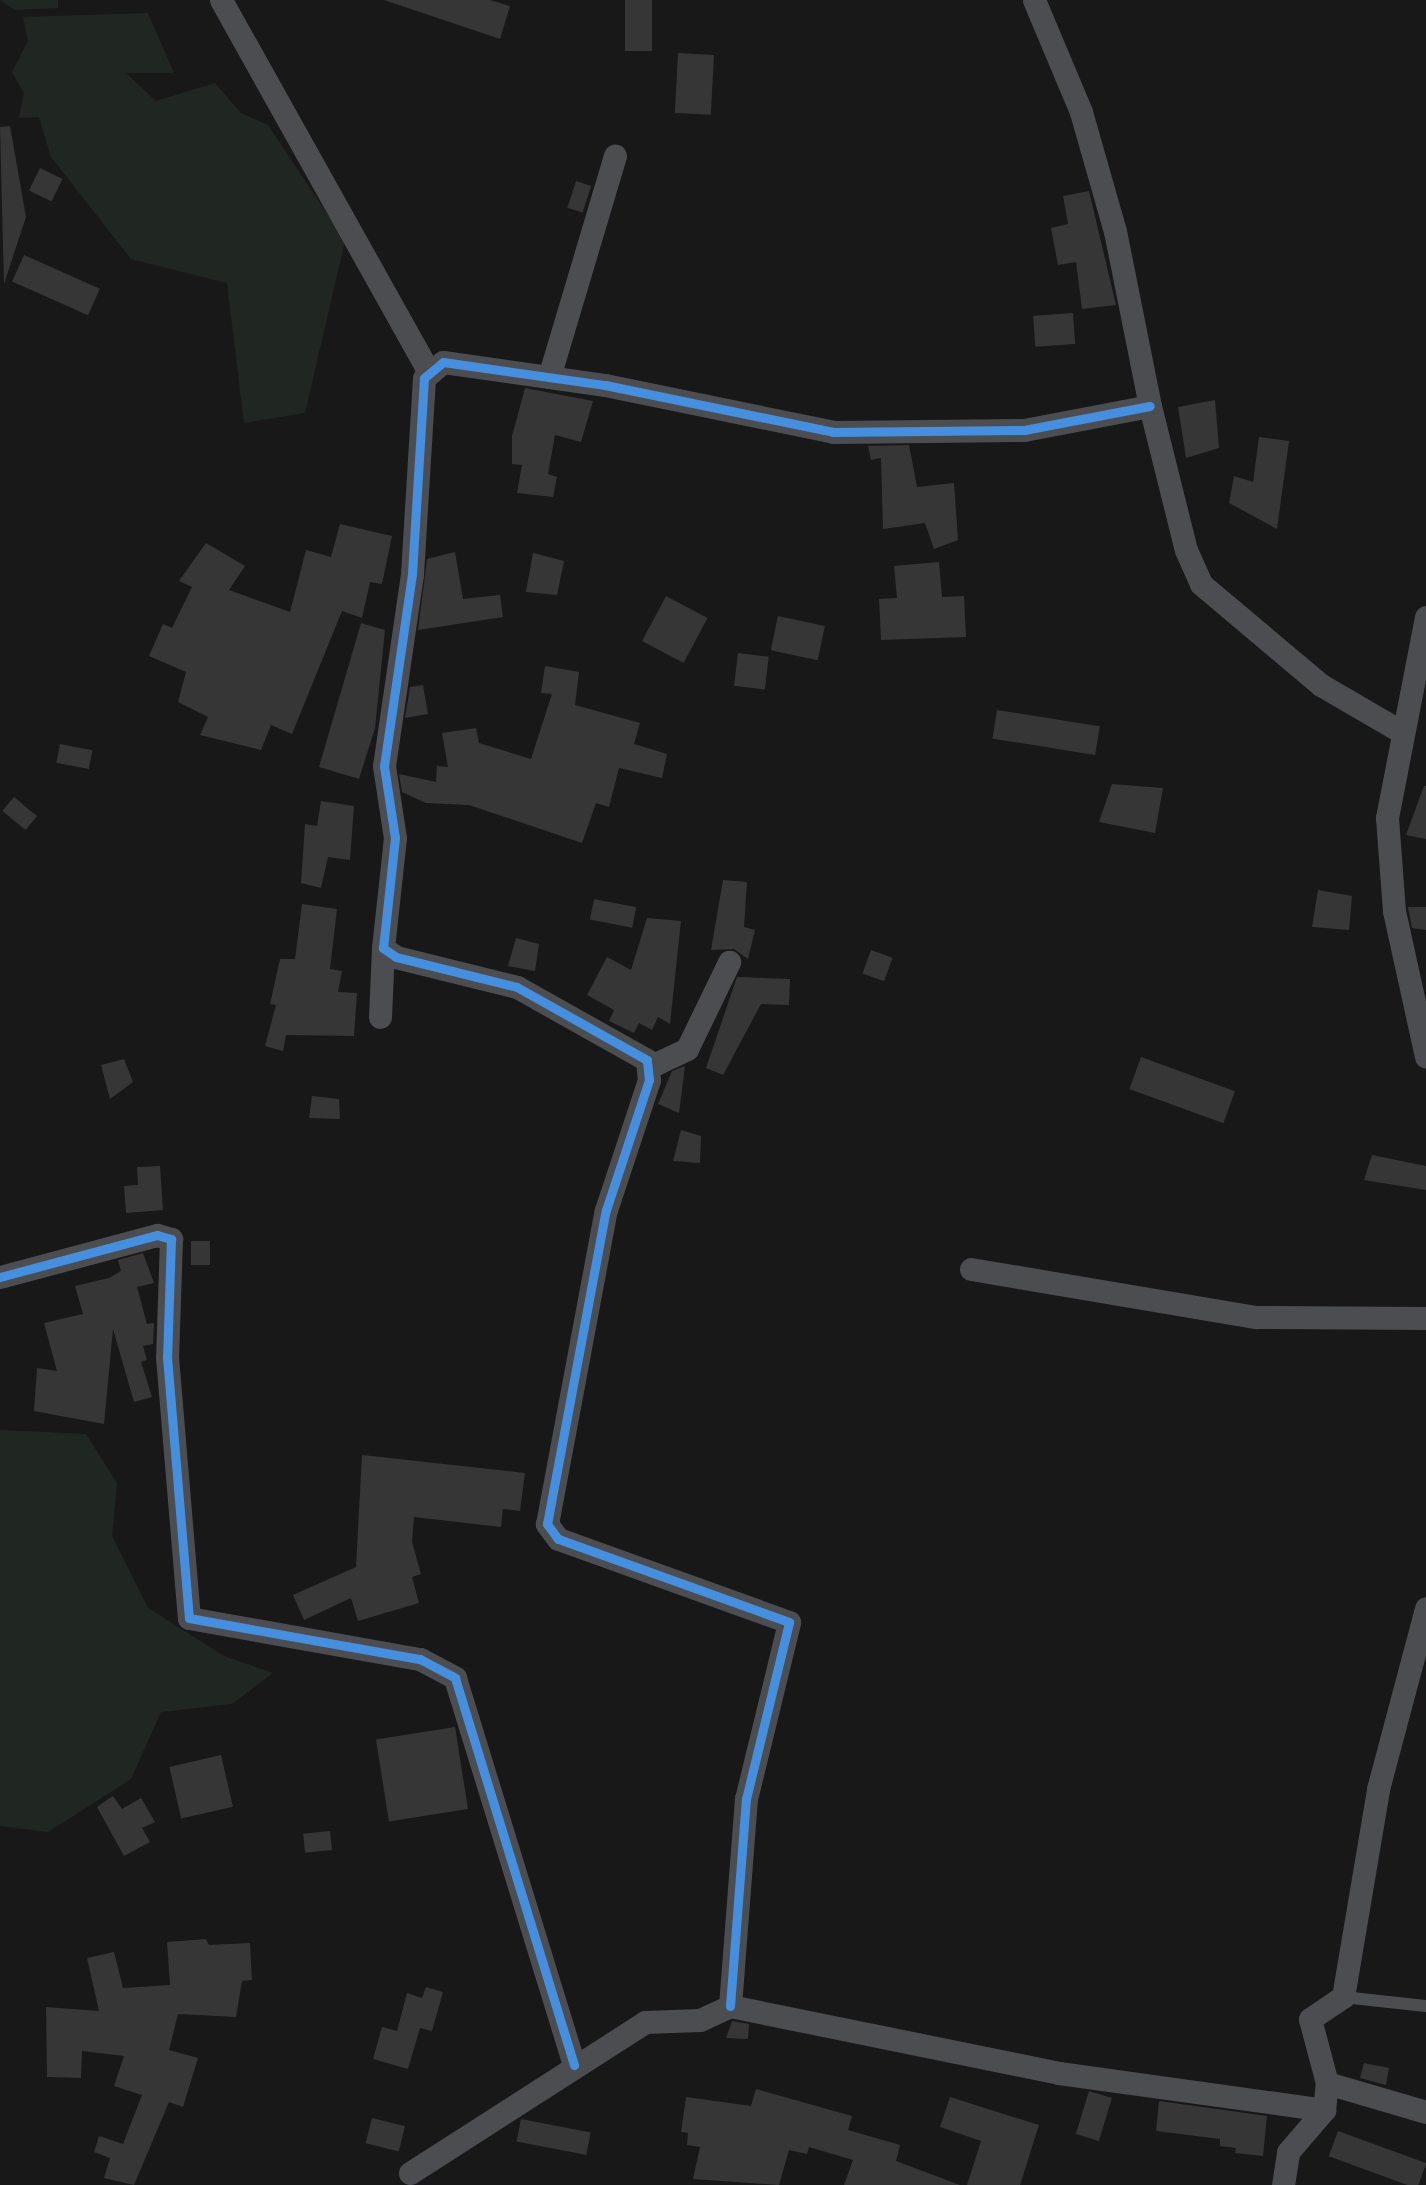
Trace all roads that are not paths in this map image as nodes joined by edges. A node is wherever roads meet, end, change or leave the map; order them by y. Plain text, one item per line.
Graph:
1 (220, 0) edge
2 (1034, 0) edge
3 (615, 156) dead end
4 (428, 370) junction
5 (549, 377) junction
6 (1150, 406) junction
7 (1426, 617) edge
8 (1400, 732) junction
9 (383, 948) junction
10 (729, 962) dead end
11 (1416, 972) edge
12 (380, 1017) dead end
13 (1426, 1057) edge
14 (649, 1066) junction
15 (971, 1269) dead end
16 (0, 1277) edge
17 (1426, 1318) edge
18 (1426, 1608) edge
19 (1343, 1997) junction
20 (730, 2006) junction
21 (1426, 2006) edge
22 (574, 2064) junction
23 (1327, 2083) junction
24 (1324, 2110) junction
25 (1426, 2112) edge
26 (410, 2173) dead end
27 (1283, 2185) edge

1 - 4 street
2 - 6 street
3 - 5 street
4 - 5 street
4 - 9 street
5 - 6 street
6 - 8 street
7 - 8 street
8 - 11 street
9 - 12 street
9 - 14 street
10 - 14 street
11 - 13 street
14 - 20 street
15 - 17 street
16 - 22 street
18 - 19 street
19 - 21 lane
19 - 23 street
20 - 22 street
20 - 24 street
22 - 26 street
23 - 24 street
23 - 25 street
24 - 27 street

